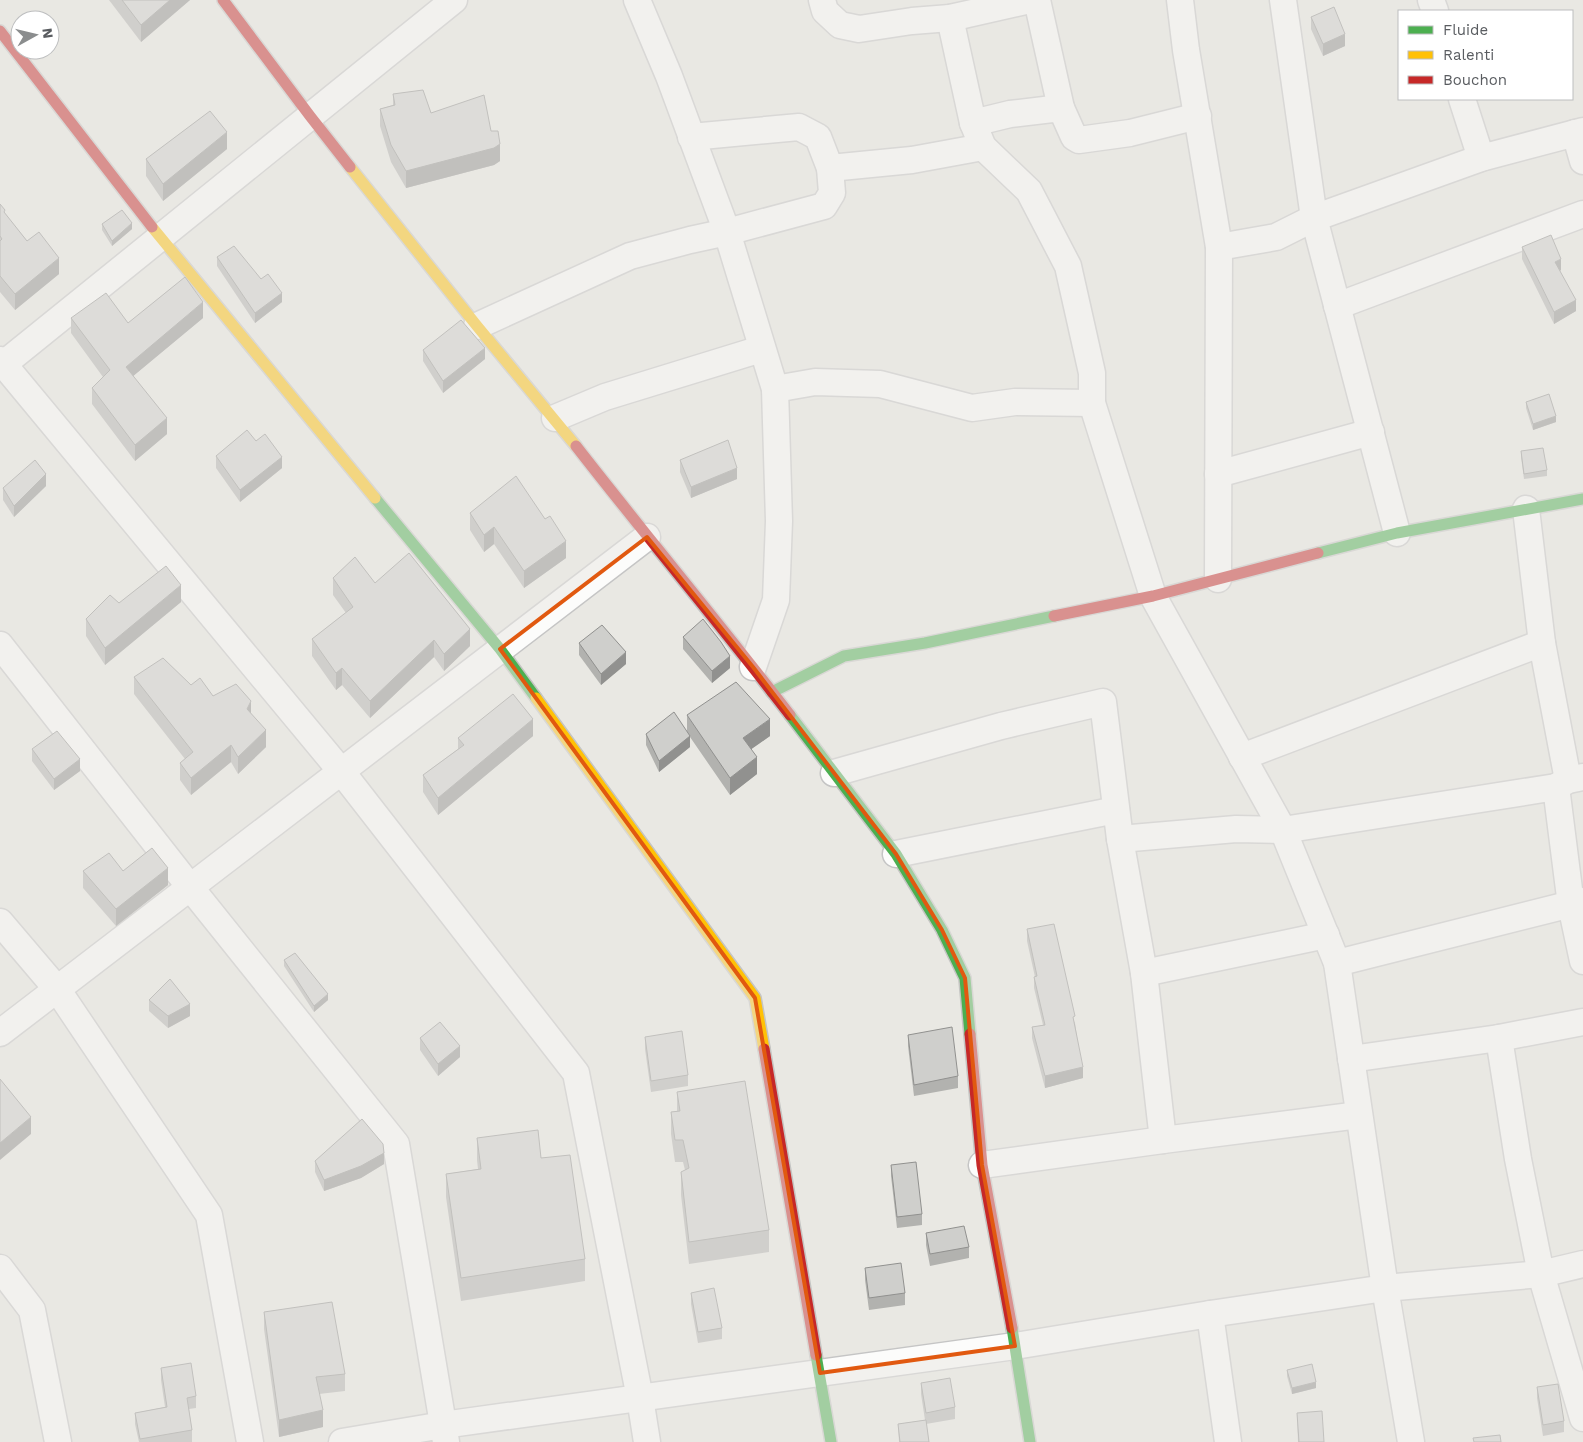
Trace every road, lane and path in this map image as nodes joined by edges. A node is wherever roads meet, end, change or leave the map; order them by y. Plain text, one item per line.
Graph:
1 (223, 0) edge
2 (454, 0) edge
3 (637, 0) edge
4 (822, 0) edge
5 (1037, 0) edge
6 (1180, 0) edge
7 (1283, 0) edge
8 (1014, 2) edge
9 (950, 18) junction
10 (0, 31) edge
11 (1462, 100) edge
12 (1061, 108) junction
13 (310, 116) junction
14 (1198, 116) junction
15 (973, 122) junction
16 (1579, 132) edge
17 (691, 137) junction
18 (983, 147) junction
19 (1481, 158) junction
20 (1583, 161) edge
21 (830, 168) junction
22 (1583, 214) edge
23 (1314, 218) junction
24 (727, 232) junction
25 (160, 238) junction
26 (1219, 247) junction
27 (1338, 306) junction
28 (477, 326) junction
29 (761, 349) junction
30 (1, 363) edge
31 (775, 389) junction
32 (1092, 403) junction
33 (555, 418) junction
34 (1370, 432) junction
35 (1218, 474) junction
36 (1583, 499) edge
37 (1526, 509) junction
38 (1397, 533) junction
39 (647, 537) junction
40 (1218, 579) junction
41 (1152, 596) junction
42 (1542, 643) junction
43 (0, 645) edge
44 (500, 649) junction
45 (753, 667) junction
46 (772, 692) junction
47 (1242, 757) junction
48 (341, 771) junction
49 (834, 773) junction
50 (1569, 781) edge
51 (1116, 810) junction
52 (1282, 830) junction
53 (1120, 839) junction
54 (896, 854) junction
55 (190, 887) junction
56 (1577, 903) edge
57 (0, 922) edge
58 (1326, 935) junction
59 (1583, 961) edge
60 (1336, 963) junction
61 (1144, 973) junction
62 (57, 989) junction
63 (1583, 1022) edge
64 (0, 1033) edge
65 (1499, 1038) junction
66 (1350, 1060) junction
67 (1359, 1115) junction
68 (1163, 1140) junction
69 (982, 1165) junction
70 (1583, 1264) edge
71 (0, 1268) edge
72 (1541, 1274) junction
73 (1385, 1288) junction
74 (1210, 1314) junction
75 (1015, 1346) junction
76 (820, 1373) junction
77 (640, 1398) junction
78 (1583, 1418) edge
79 (444, 1433) edge
80 (58, 1442) edge
81 (250, 1442) edge
82 (342, 1442) edge
83 (647, 1442) edge
84 (831, 1442) edge
85 (1030, 1442) edge
86 (1228, 1442) edge
87 (1411, 1442) edge

1 - 13 street
2 - 13 street
3 - 17 street
4 - 9 street
5 - 12 street
6 - 14 street
7 - 23 street
8 - 9 street
9 - 15 street
10 - 25 street
11 - 19 street
12 - 14 street
12 - 15 street
13 - 25 street
13 - 28 street
14 - 26 street
15 - 18 street
16 - 19 street
16 - 20 street
17 - 21 street
17 - 24 street
18 - 21 street
18 - 32 street
19 - 23 street
21 - 24 street
22 - 27 street
23 - 26 street
23 - 27 street
24 - 28 street
24 - 29 street
25 - 30 street
25 - 44 street
26 - 35 street
27 - 34 street
28 - 33 street
29 - 31 street
29 - 33 street
30 - 48 street
31 - 32 street
31 - 45 street
32 - 41 street
33 - 39 street
34 - 35 street
34 - 38 street
35 - 40 street
36 - 37 street
37 - 38 street
37 - 42 street
38 - 40 street
39 - 44 street
39 - 45 street
40 - 41 street
41 - 46 street
41 - 47 street
42 - 47 street
42 - 50 street
43 - 55 street
44 - 48 street
44 - 76 street
45 - 46 street
46 - 49 street
47 - 52 street
48 - 55 street
48 - 77 street
49 - 51 street
49 - 54 street
50 - 52 street
50 - 56 street
51 - 53 street
51 - 54 street
52 - 53 street
52 - 58 street
53 - 61 street
54 - 69 street
55 - 62 street
55 - 79 street
56 - 59 street
56 - 60 street
57 - 62 street
58 - 60 street
58 - 61 street
60 - 66 street
61 - 68 street
62 - 64 street
62 - 81 street
63 - 65 street
65 - 66 street
65 - 72 street
66 - 67 street
67 - 68 street
67 - 73 street
68 - 69 street
69 - 75 street
70 - 72 street
71 - 80 street
72 - 73 street
72 - 78 street
73 - 74 street
73 - 87 street
74 - 75 street
74 - 86 street
75 - 76 street
75 - 85 street
76 - 77 street
76 - 84 street
77 - 79 street
77 - 83 street
79 - 82 street

